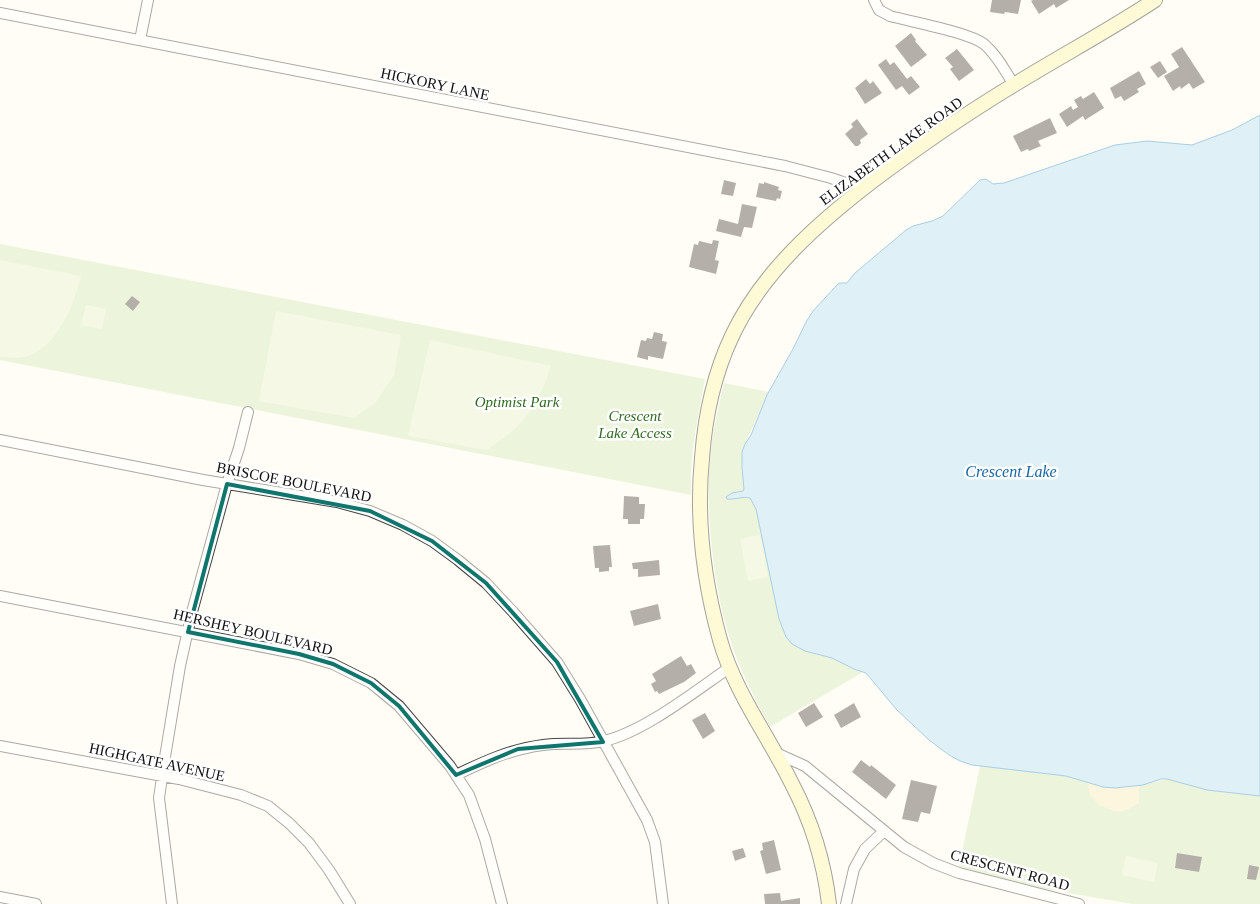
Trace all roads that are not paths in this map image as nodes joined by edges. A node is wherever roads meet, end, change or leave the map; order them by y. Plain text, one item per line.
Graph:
1 (148, 0) edge
2 (874, 0) edge
3 (1154, 0) edge
4 (0, 13) edge
5 (140, 40) junction
6 (1014, 85) junction
7 (863, 189) junction
8 (248, 412) dead end
9 (0, 440) edge
10 (227, 484) junction
11 (0, 596) edge
12 (188, 632) junction
13 (730, 668) junction
14 (603, 742) junction
15 (0, 746) edge
16 (774, 752) junction
17 (163, 776) junction
18 (456, 776) junction
19 (884, 831) junction
20 (0, 897) edge
21 (36, 904) edge
22 (172, 904) edge
23 (350, 904) edge
24 (502, 904) edge
25 (663, 904) edge
26 (829, 904) edge
27 (846, 904) edge
28 (1078, 904) edge

1 - 5 street
2 - 6 street
3 - 6 street, ELIZABETH LAKE ROAD
4 - 5 street, HICKORY LANE
5 - 7 street, HICKORY LANE
6 - 7 street, ELIZABETH LAKE ROAD
7 - 13 street, ELIZABETH LAKE ROAD
8 - 10 street
9 - 10 street, BRISCOE BOULEVARD
10 - 12 street
10 - 14 street, BRISCOE BOULEVARD
11 - 12 street, HERSHEY BOULEVARD
12 - 17 street
12 - 18 street, HERSHEY BOULEVARD
13 - 14 street
13 - 16 street, ELIZABETH LAKE ROAD
14 - 18 street
14 - 25 street, BRISCOE BOULEVARD
15 - 17 street, HIGHGATE AVENUE
16 - 19 street, CRESCENT ROAD
16 - 26 street, ELIZABETH LAKE ROAD
17 - 22 street
17 - 23 street, HIGHGATE AVENUE
18 - 24 street, HERSHEY BOULEVARD
19 - 27 street
19 - 28 street, CRESCENT ROAD
20 - 21 street

